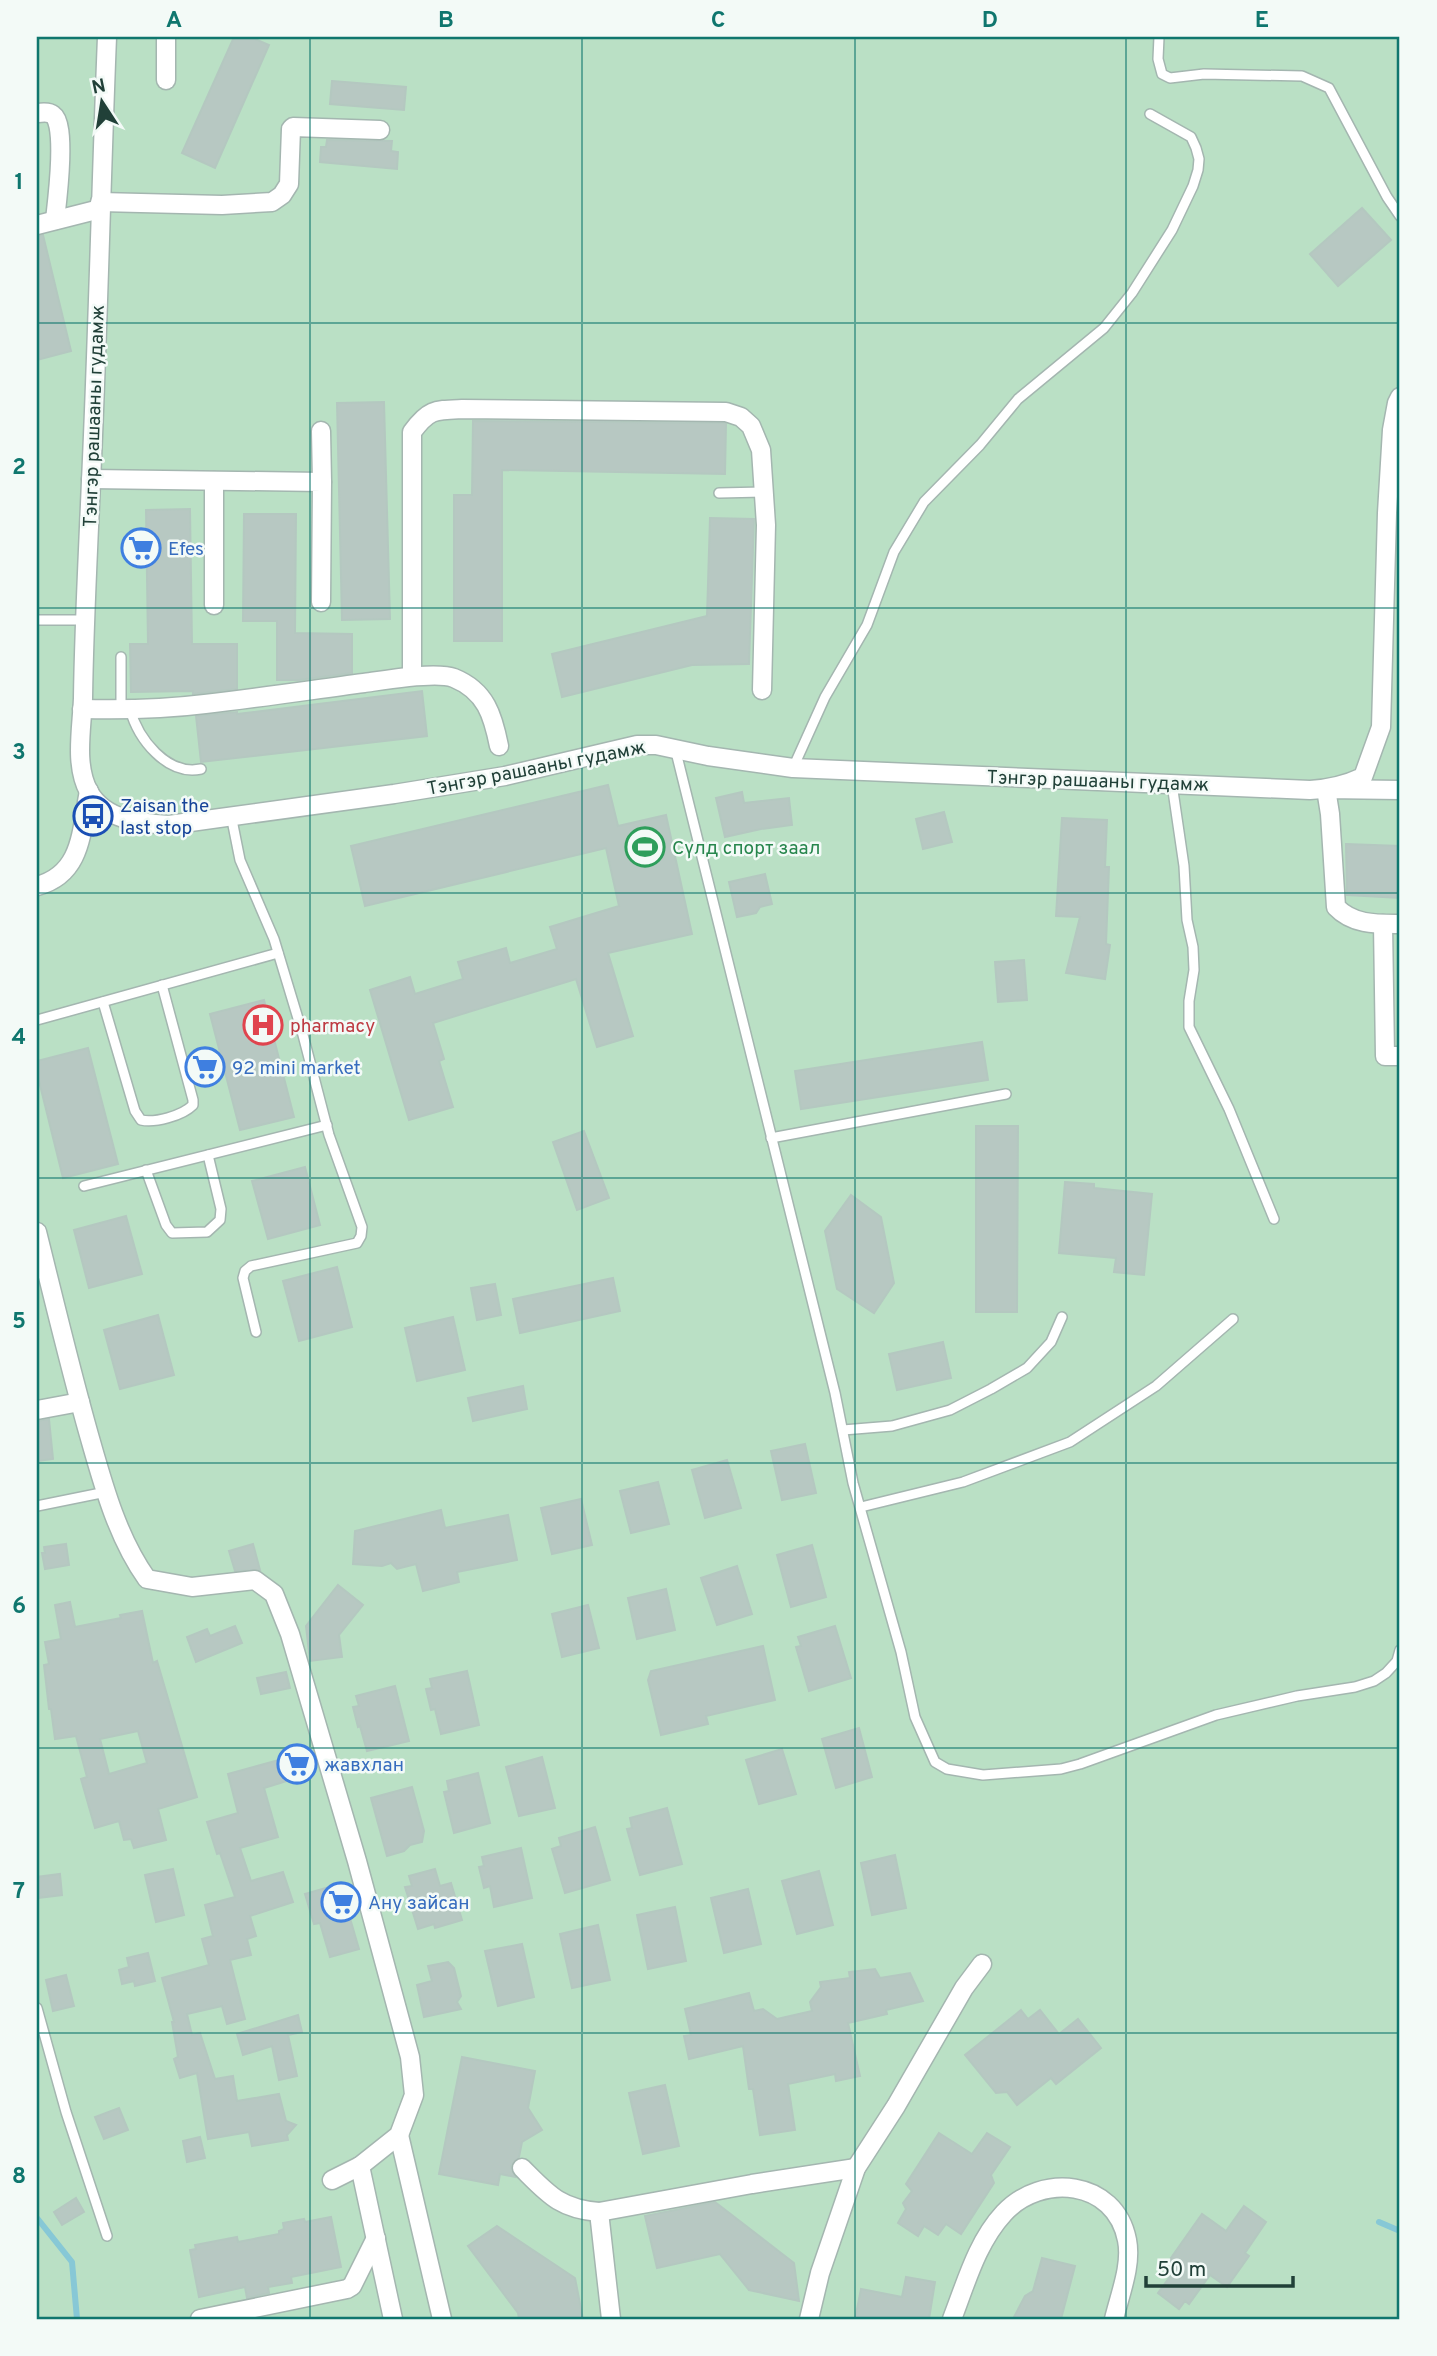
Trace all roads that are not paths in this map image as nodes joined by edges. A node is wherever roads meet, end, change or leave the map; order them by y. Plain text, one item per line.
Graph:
1 (107, 37) edge
2 (166, 37) edge
3 (1158, 37) edge
4 (166, 80) dead end
5 (37, 113) edge
6 (1150, 114) dead end
7 (380, 130) dead end
8 (100, 205) junction
9 (1400, 216) edge
10 (55, 220) junction
11 (37, 225) edge
12 (1400, 397) edge
13 (321, 431) dead end
14 (91, 479) junction
15 (214, 481) junction
16 (322, 482) junction
17 (762, 492) junction
18 (719, 493) dead end
19 (321, 602) dead end
20 (214, 605) dead end
21 (37, 620) edge
22 (84, 620) junction
23 (121, 657) dead end
24 (412, 676) junction
25 (762, 690) dead end
26 (82, 709) junction
27 (126, 709) junction
28 (499, 746) dead end
29 (675, 748) junction
30 (793, 768) junction
31 (201, 769) dead end
32 (1171, 782) junction
33 (1326, 789) junction
34 (1400, 790) edge
35 (89, 791) junction
36 (231, 815) junction
37 (37, 886) edge
38 (1392, 924) edge
39 (278, 953) junction
40 (162, 985) junction
41 (103, 1002) junction
42 (37, 1020) edge
43 (1400, 1056) edge
44 (1006, 1094) dead end
45 (327, 1125) junction
46 (771, 1138) junction
47 (208, 1155) junction
48 (146, 1170) junction
49 (83, 1186) dead end
50 (1275, 1219) dead end
51 (37, 1232) edge
52 (1062, 1318) dead end
53 (1233, 1319) dead end
54 (256, 1332) dead end
55 (80, 1402) junction
56 (37, 1410) edge
57 (843, 1430) junction
58 (106, 1492) junction
59 (37, 1506) edge
60 (861, 1507) junction
61 (1400, 1650) edge
62 (982, 1964) dead end
63 (37, 2008) edge
64 (399, 2136) junction
65 (359, 2166) junction
66 (522, 2168) dead end
67 (856, 2168) junction
68 (332, 2180) dead end
69 (599, 2212) junction
70 (107, 2236) dead end
71 (376, 2238) junction
72 (200, 2319) edge
73 (393, 2319) edge
74 (442, 2319) edge
75 (611, 2319) edge
76 (809, 2319) edge
77 (952, 2319) edge
78 (1114, 2319) edge

1 - 8 street, Тэнгэр рашааны гудамж
2 - 4 street
3 - 9 lane
5 - 10 street
6 - 30 lane
7 - 8 street
8 - 10 street
8 - 14 street, Тэнгэр рашааны гудамж
10 - 11 street
12 - 33 street, Тэнгэр рашааны гудамж
13 - 16 street
14 - 15 street
14 - 22 street, Тэнгэр рашааны гудамж
15 - 16 street
15 - 20 street
16 - 19 street
17 - 18 lane
17 - 24 street
17 - 25 street
21 - 22 lane
22 - 26 street, Тэнгэр рашааны гудамж
23 - 27 lane
24 - 27 street
24 - 28 street
26 - 27 street
26 - 35 street, Тэнгэр рашааны гудамж
27 - 31 lane
29 - 30 street, Тэнгэр рашааны гудамж
29 - 36 street, Тэнгэр рашааны гудамж
29 - 46 lane
30 - 32 street, Тэнгэр рашааны гудамж
32 - 33 street, Тэнгэр рашааны гудамж
32 - 50 lane
33 - 34 street
33 - 38 street
35 - 36 street, Тэнгэр рашааны гудамж
35 - 37 street
36 - 39 lane
38 - 43 street
39 - 40 lane
39 - 45 lane
40 - 41 lane
40 - 41 lane
41 - 42 lane
44 - 46 lane
45 - 47 lane
45 - 54 lane
46 - 57 lane
47 - 48 lane
47 - 48 lane
48 - 49 lane
51 - 55 street
52 - 57 lane
53 - 60 lane
55 - 56 street
55 - 58 street
57 - 60 lane
58 - 59 lane
58 - 64 street
60 - 61 lane
62 - 67 street
63 - 70 lane
64 - 65 street
64 - 74 street
65 - 68 street
65 - 71 street
66 - 69 street
67 - 69 street
67 - 76 street
69 - 75 street
71 - 72 street
71 - 73 street
77 - 78 street

